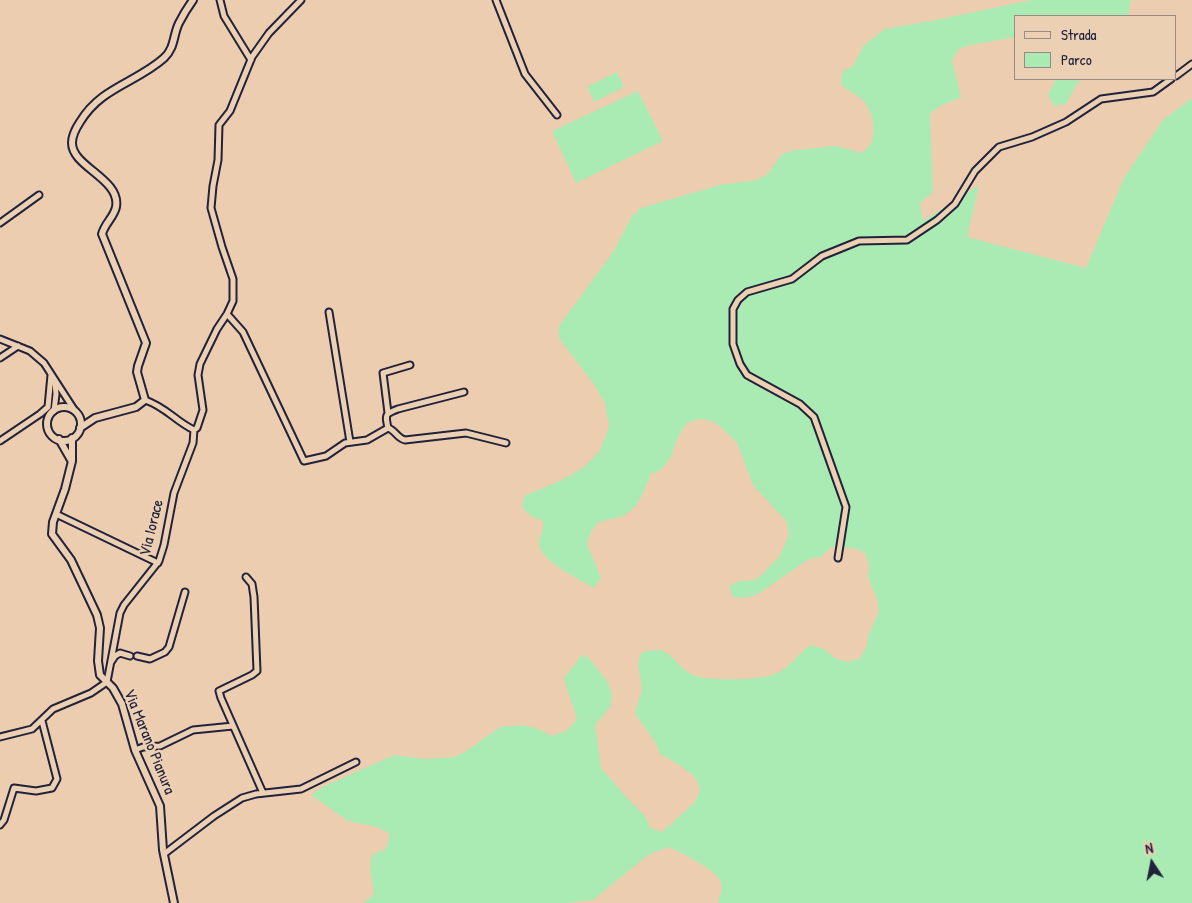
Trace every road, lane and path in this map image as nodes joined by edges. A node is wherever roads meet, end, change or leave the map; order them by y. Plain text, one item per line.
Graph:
1 (193, 0) edge
2 (220, 0) edge
3 (301, 0) edge
4 (496, 0) edge
5 (251, 60) junction
6 (1192, 64) edge
7 (1177, 75) edge
8 (1170, 80) edge
9 (557, 115) dead end
10 (39, 195) dead end
11 (0, 223) edge
12 (329, 312) dead end
13 (228, 314) junction
14 (0, 339) edge
15 (18, 346) junction
16 (0, 358) edge
17 (410, 365) dead end
18 (53, 377) junction
19 (464, 392) dead end
20 (145, 400) junction
21 (54, 411) junction
22 (76, 412) junction
23 (388, 413) junction
24 (95, 418) junction
25 (80, 428) junction
26 (388, 428) junction
27 (194, 430) junction
28 (72, 438) junction
29 (59, 439) junction
30 (0, 441) edge
31 (350, 442) junction
32 (506, 443) dead end
33 (72, 461) junction
34 (56, 514) junction
35 (838, 558) dead end
36 (158, 563) junction
37 (246, 577) dead end
38 (186, 592) dead end
39 (130, 656) dead end
40 (136, 656) dead end
41 (110, 664) junction
42 (107, 682) junction
43 (42, 721) junction
44 (233, 726) junction
45 (0, 737) edge
46 (134, 750) junction
47 (356, 762) dead end
48 (263, 793) junction
49 (0, 825) edge
50 (164, 854) junction
51 (174, 903) edge

1 - 20 street
2 - 5 street
3 - 5 street
4 - 9 street
5 - 13 street
6 - 7 street
8 - 35 street
10 - 11 street
12 - 31 street
13 - 27 street, Via Iorace
13 - 31 street
14 - 15 street
15 - 16 street
15 - 18 street
17 - 23 street
18 - 21 street
18 - 22 street
18 - 30 street
19 - 23 street
20 - 24 street
20 - 27 street
21 - 22 street
21 - 29 street
22 - 24 street
22 - 25 street
23 - 26 street
24 - 25 street
25 - 28 street
26 - 31 street
26 - 32 street
27 - 36 street, Via Iorace
28 - 29 street
28 - 33 street, Via Marano Pianura
29 - 33 street
33 - 34 street, Via Marano Pianura
34 - 36 street
34 - 42 street, Via Marano Pianura
36 - 41 street, Via Iorace
37 - 44 street
38 - 40 street
39 - 41 street
41 - 42 street, Via Iorace
42 - 43 street
42 - 46 street, Via Marano Pianura
43 - 45 street
43 - 49 street
44 - 46 street
44 - 48 street
46 - 50 street, Via Marano Pianura
47 - 48 street
48 - 50 street
50 - 51 street, Via Marano Pianura

